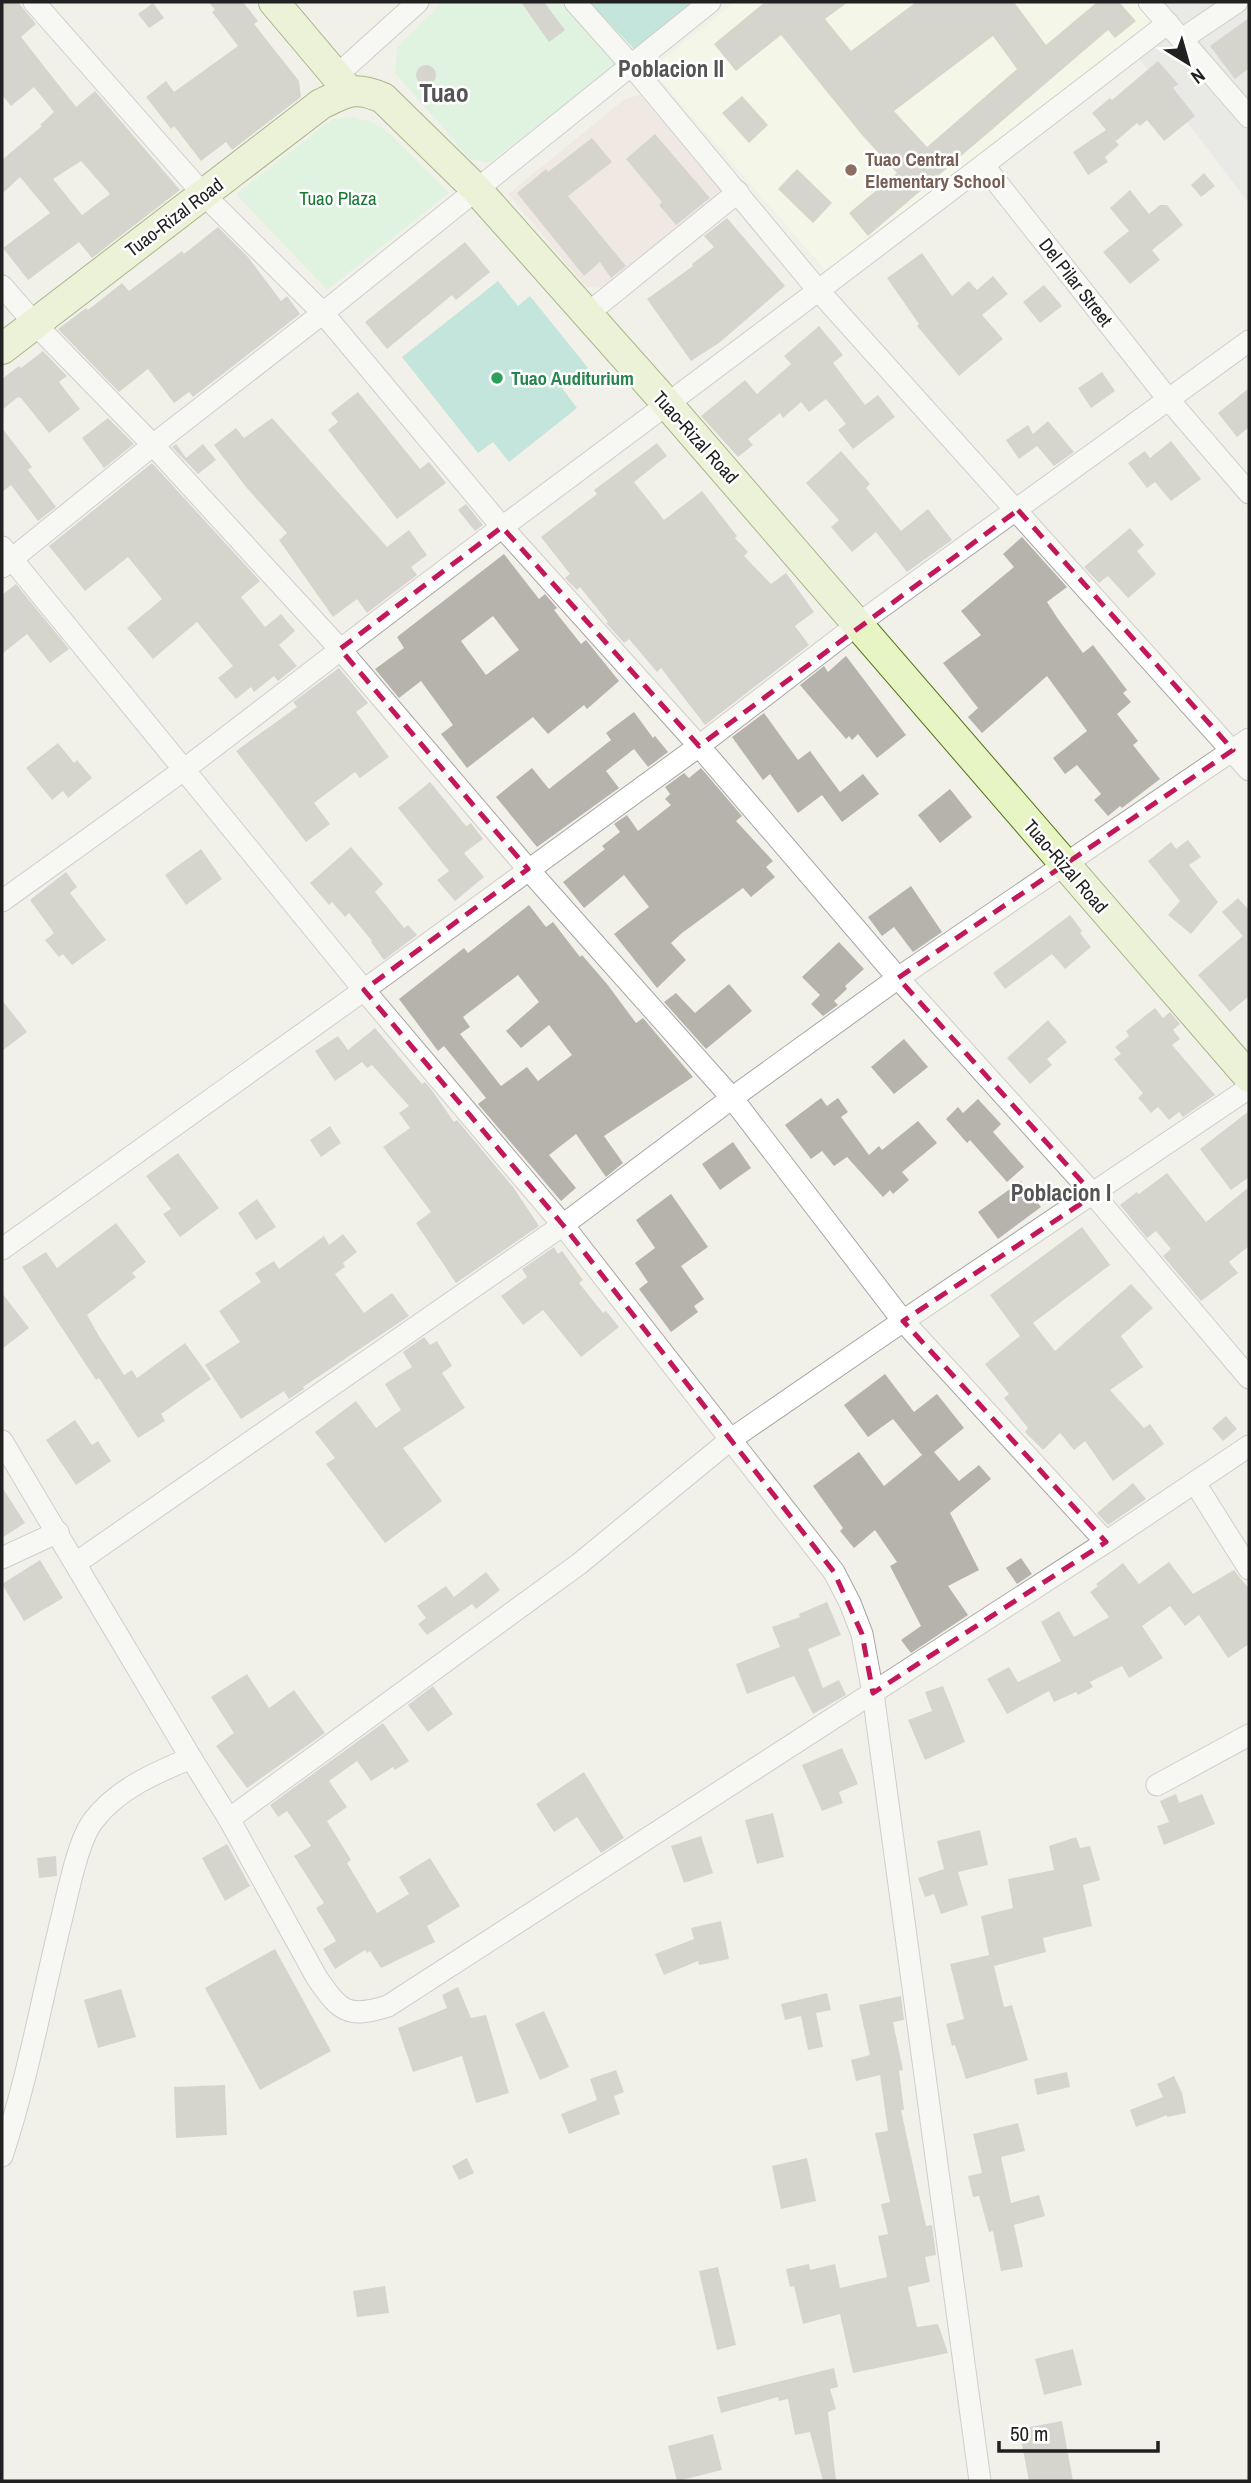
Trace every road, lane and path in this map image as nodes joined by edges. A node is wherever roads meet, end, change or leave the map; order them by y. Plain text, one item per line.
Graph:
1 (34, 2) edge
2 (274, 2) edge
3 (418, 2) edge
4 (576, 2) edge
5 (710, 2) edge
6 (1149, 2) edge
7 (1237, 2) edge
8 (1175, 31) junction
9 (631, 65) junction
10 (343, 84) junction
11 (1249, 117) edge
12 (984, 166) junction
13 (477, 190) junction
14 (738, 192) junction
15 (204, 195) junction
16 (2, 286) edge
17 (817, 289) junction
18 (323, 313) junction
19 (586, 315) junction
20 (35, 324) junction
21 (1249, 341) edge
22 (2, 349) edge
23 (1168, 399) junction
24 (668, 405) junction
25 (153, 445) junction
26 (1249, 493) edge
27 (1018, 510) junction
28 (502, 527) junction
29 (5, 558) edge
30 (858, 624) junction
31 (340, 649) junction
32 (1241, 744) edge
33 (699, 746) junction
34 (184, 769) junction
35 (1249, 770) edge
36 (1065, 865) junction
37 (528, 869) junction
38 (2, 901) edge
39 (898, 978) junction
40 (364, 990) junction
41 (1249, 1077) edge
42 (1249, 1088) edge
43 (732, 1098) junction
44 (1094, 1195) junction
45 (563, 1225) junction
46 (2, 1249) edge
47 (903, 1321) junction
48 (1249, 1378) edge
49 (730, 1440) junction
50 (2, 1441) edge
51 (1249, 1446) edge
52 (1195, 1483) junction
53 (58, 1532) junction
54 (1106, 1542) junction
55 (2, 1558) edge
56 (76, 1563) junction
57 (1249, 1569) edge
58 (873, 1693) junction
59 (1249, 1735) edge
60 (191, 1758) junction
61 (1157, 1786) dead end
62 (229, 1819) junction
63 (2, 2156) edge
64 (979, 2481) edge

1 - 15 street
2 - 10 main road
3 - 10 street
4 - 9 street
5 - 9 street
6 - 8 street
7 - 8 street
8 - 11 street
8 - 12 street
9 - 13 street
9 - 14 street
10 - 13 main road, Tuao-Rizal Road
10 - 15 main road, Tuao-Rizal Road
12 - 17 street
12 - 23 street, Del Pilar Street
13 - 18 street
13 - 19 main road, Tuao-Rizal Road
14 - 17 street
14 - 19 street
15 - 18 street
15 - 20 main road, Tuao-Rizal Road
16 - 20 street
17 - 24 street
17 - 27 street
18 - 25 street
18 - 28 street
19 - 24 main road, Tuao-Rizal Road
20 - 22 main road, Tuao-Rizal Road
20 - 25 street
21 - 23 street
23 - 26 street, Del Pilar Street
23 - 27 street
24 - 28 street
24 - 30 main road, Tuao-Rizal Road
25 - 29 street
25 - 31 street
27 - 30 street
27 - 32 street
28 - 31 street
28 - 33 street
29 - 34 street
30 - 33 street
30 - 36 main road, Tuao-Rizal Road
31 - 34 street
31 - 37 street
32 - 35 street
32 - 36 street
33 - 37 street
33 - 39 street
34 - 38 street
34 - 40 street
36 - 39 street
36 - 41 main road, Tuao-Rizal Road
37 - 40 street
37 - 43 street
39 - 43 street
39 - 44 street
40 - 45 street
40 - 46 street
42 - 44 street
43 - 45 street
43 - 47 street
44 - 47 street
44 - 48 street
45 - 49 street
45 - 56 street
47 - 49 street
47 - 54 street
49 - 58 street
49 - 62 street
50 - 53 street
51 - 52 street
52 - 54 street
52 - 57 street
53 - 55 street
53 - 56 street
54 - 58 street
56 - 60 street
58 - 62 street
58 - 64 street
59 - 61 street
60 - 62 street
60 - 63 street

